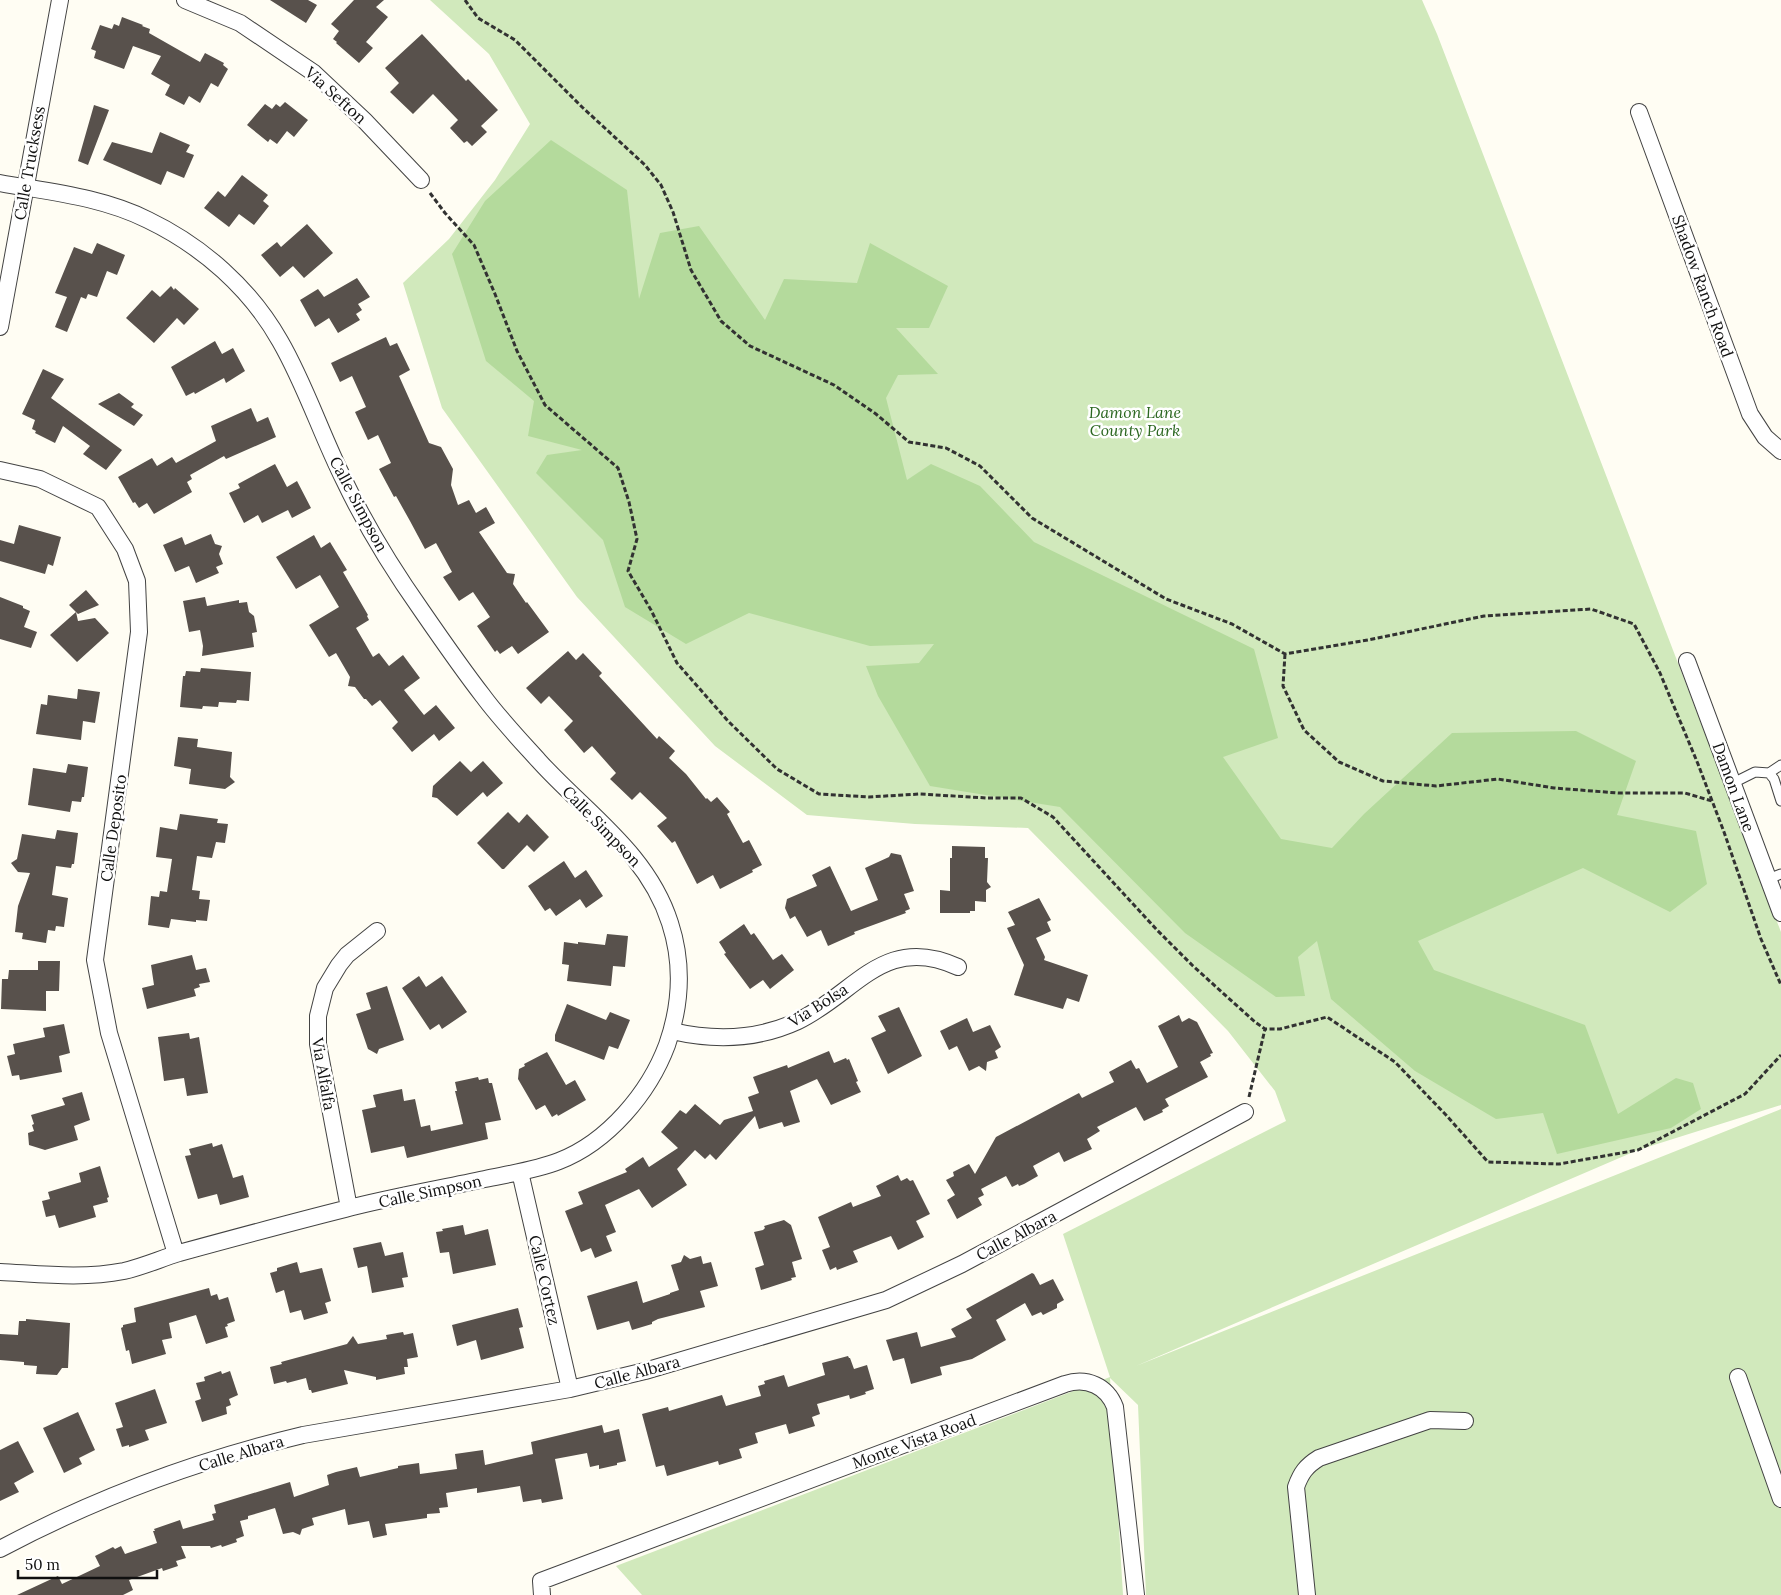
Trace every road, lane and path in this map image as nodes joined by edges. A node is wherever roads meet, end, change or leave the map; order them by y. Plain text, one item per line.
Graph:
1 (60, 0) edge
2 (185, 0) edge
3 (465, 0) edge
4 (1639, 112) dead end
5 (421, 180) joint
6 (0, 183) edge
7 (25, 187) junction
8 (0, 327) edge
9 (1781, 451) edge
10 (0, 470) edge
11 (1284, 654) junction
12 (1687, 661) dead end
13 (1781, 765) edge
14 (1769, 773) junction
15 (1733, 783) junction
16 (1781, 801) edge
17 (1713, 802) junction
18 (1775, 876) edge
19 (1781, 912) edge
20 (377, 931) dead end
21 (958, 967) dead end
22 (1781, 985) edge
23 (1265, 1029) junction
24 (672, 1031) junction
25 (1781, 1055) edge
26 (1245, 1112) joint
27 (520, 1172) junction
28 (349, 1208) junction
29 (176, 1254) junction
30 (0, 1272) edge
31 (1738, 1377) dead end
32 (570, 1389) junction
33 (1465, 1421) dead end
34 (1781, 1499) edge
35 (0, 1549) edge
36 (542, 1595) edge
37 (1136, 1595) edge
38 (1306, 1595) edge

1 - 7 street, Calle Trucksess
2 - 5 street, Via Sefton
3 - 11 path
4 - 9 street, Shadow Ranch Road
5 - 23 path
6 - 7 street, Calle Simpson
7 - 8 street, Calle Trucksess
7 - 24 street, Calle Simpson
10 - 29 street, Calle Deposito
11 - 17 path
11 - 17 path
12 - 15 street, Damon Lane
13 - 14 lane
14 - 15 lane
14 - 16 lane
15 - 18 street, Damon Lane
17 - 22 path
18 - 19 street, Damon Lane
20 - 28 street, Via Alfalfa
21 - 24 street, Via Bolsa
23 - 25 path
23 - 26 path
24 - 27 street, Calle Simpson
26 - 32 street, Calle Albara
27 - 28 street, Calle Simpson
27 - 32 street, Calle Cortez
28 - 29 street, Calle Simpson
29 - 30 street, Calle Simpson
31 - 34 street
32 - 35 street, Calle Albara
33 - 38 street
36 - 37 street, Monte Vista Road

